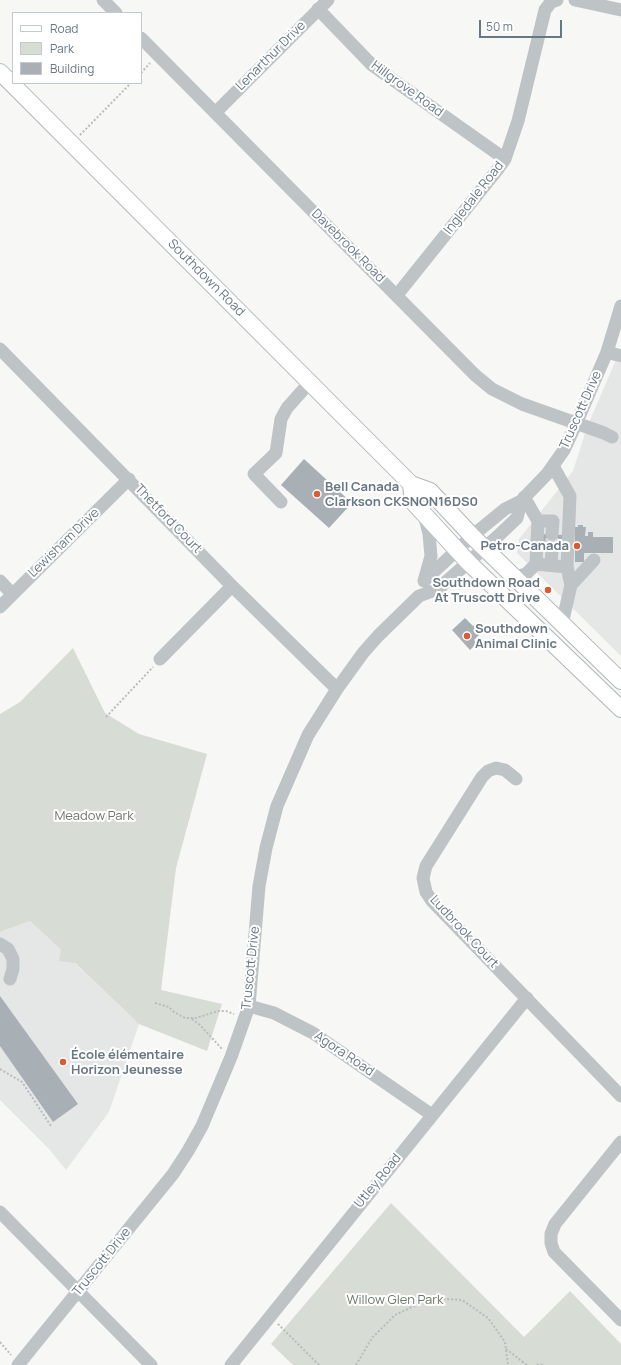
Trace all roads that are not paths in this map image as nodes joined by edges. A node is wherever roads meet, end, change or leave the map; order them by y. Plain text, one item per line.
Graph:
1 (328, 0) edge
2 (556, 0) edge
3 (575, 0) edge
4 (105, 1) edge
5 (318, 9) junction
6 (621, 10) edge
7 (115, 12) edge
8 (142, 39) edge
9 (0, 72) edge
10 (215, 113) junction
11 (505, 159) junction
12 (397, 295) junction
13 (621, 306) edge
14 (0, 349) edge
15 (607, 352) junction
16 (621, 356) edge
17 (310, 382) junction
18 (576, 424) junction
19 (612, 437) dead end
20 (552, 466) junction
21 (129, 479) junction
22 (411, 484) junction
23 (522, 499) junction
24 (281, 502) dead end
25 (423, 513) junction
26 (538, 521) junction
27 (553, 521) junction
28 (569, 521) junction
29 (552, 534) tunnel mouth
30 (472, 536) junction
31 (485, 548) junction
32 (457, 550) junction
33 (552, 550) tunnel mouth
34 (594, 560) dead end
35 (468, 562) junction
36 (536, 564) junction
37 (551, 565) junction
38 (567, 567) junction
39 (515, 577) junction
40 (425, 580) junction
41 (0, 581) edge
42 (571, 585) junction
43 (232, 586) junction
44 (12, 594) junction
45 (419, 596) junction
46 (0, 607) edge
47 (562, 624) junction
48 (160, 659) road end
49 (621, 681) edge
50 (337, 689) junction
51 (621, 709) edge
52 (516, 779) dead end
53 (0, 944) edge
54 (10, 978) dead end
55 (527, 998) junction
56 (247, 1011) junction
57 (621, 1096) edge
58 (432, 1115) junction
59 (621, 1142) edge
60 (0, 1212) edge
61 (78, 1291) junction
62 (621, 1320) edge
63 (18, 1365) edge
64 (152, 1365) edge
65 (231, 1365) edge

1 - 5 street, Lenarthur Drive
2 - 11 street, Ingledale Road
3 - 6 street
4 - 7 street
5 - 10 street, Lenarthur Drive
5 - 11 street, Hillgrove Road
8 - 10 street, Davebrook Road
9 - 17 main road, Southdown Road
10 - 12 street, Davebrook Road
11 - 12 street, Ingledale Road
12 - 18 street, Davebrook Road
13 - 15 street, Truscott Drive
14 - 21 street, Thetford Court
15 - 16 street
15 - 18 street, Truscott Drive
17 - 22 main road, Southdown Road
17 - 24 street
18 - 19 street, Davebrook Road
18 - 20 street, Truscott Drive
20 - 23 street, Truscott Drive
20 - 28 street
21 - 43 street, Thetford Court
21 - 44 street, Lewisham Drive
22 - 25 main road
22 - 30 main road, Southdown Road
23 - 26 street
23 - 30 street, Truscott Drive
23 - 31 street, Truscott Drive
25 - 32 main road
25 - 40 street
26 - 27 street
26 - 36 street
27 - 28 street
27 - 29 street
28 - 38 street
30 - 31 main road, Southdown Road
30 - 32 street, Truscott Drive
31 - 35 street, Truscott Drive
31 - 39 main road, Southdown Road
32 - 35 main road
32 - 40 street, Truscott Drive
33 - 37 street
34 - 42 street
35 - 45 street, Truscott Drive
35 - 51 main road
36 - 37 street
36 - 39 street
37 - 38 street
38 - 42 street
39 - 47 main road, Southdown Road
40 - 45 street, Truscott Drive
41 - 44 street
42 - 47 street
43 - 48 street
43 - 50 street, Thetford Court
44 - 46 street, Lewisham Drive
45 - 50 street, Truscott Drive
47 - 49 main road, Southdown Road
50 - 56 street, Truscott Drive
52 - 55 street, Ludbrook Court
53 - 54 street
55 - 57 street, Ludbrook Court
55 - 58 street, Utley Road
56 - 58 street, Agora Road
56 - 61 street, Truscott Drive
58 - 65 street, Utley Road
59 - 62 street
60 - 61 street
61 - 63 street, Truscott Drive
61 - 64 street

